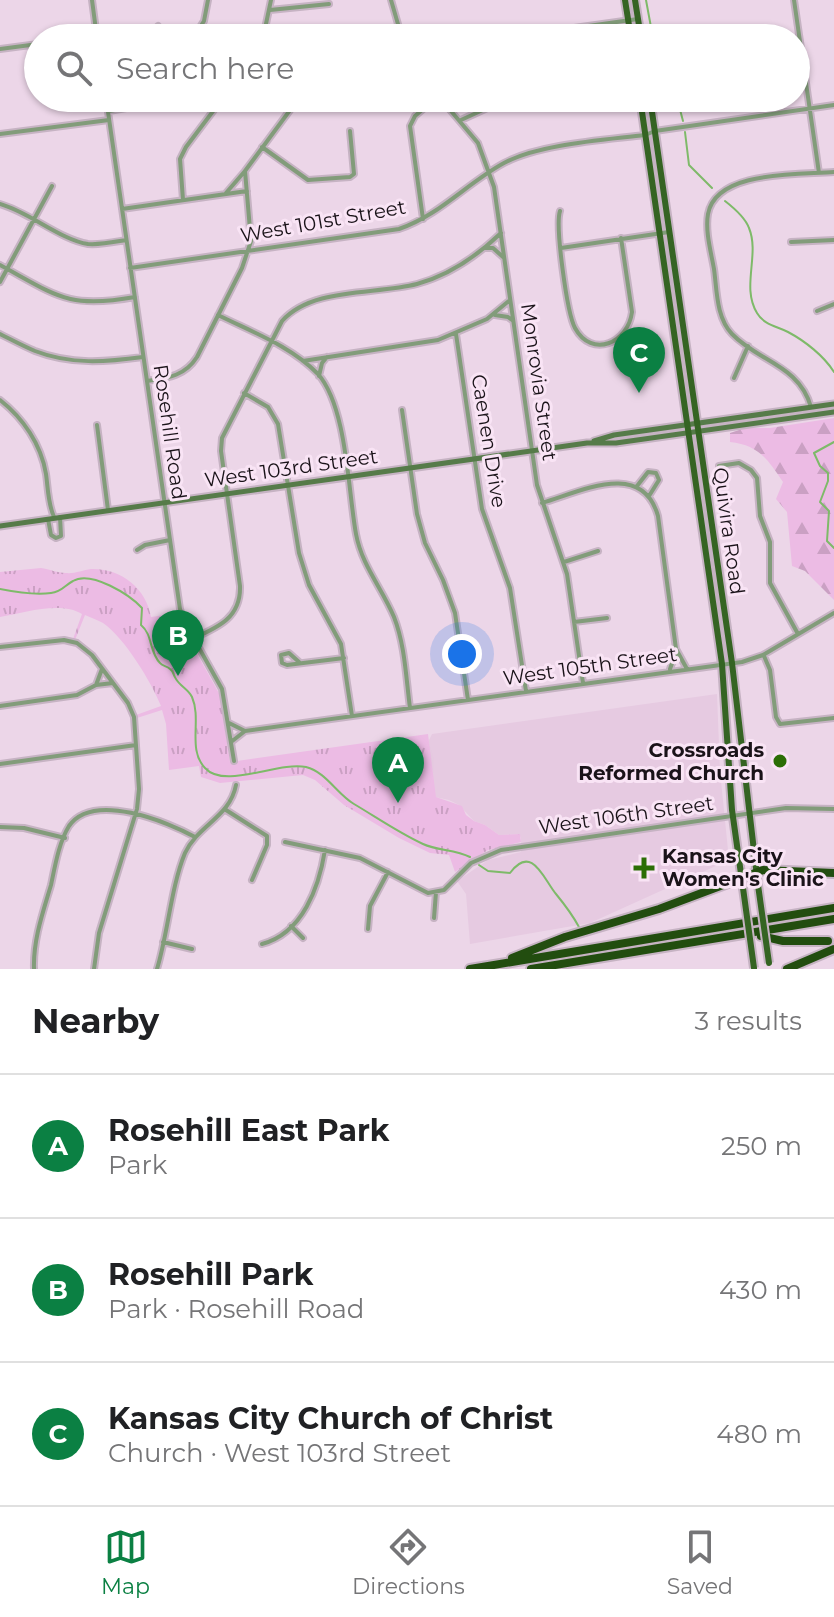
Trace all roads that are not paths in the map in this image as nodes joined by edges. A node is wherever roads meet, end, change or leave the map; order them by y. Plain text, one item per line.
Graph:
1 (92, 0) edge
2 (208, 0) edge
3 (271, 0) edge
4 (391, 0) edge
5 (625, 0) edge
6 (635, 0) edge
7 (794, 0) edge
8 (329, 4) dead end
9 (270, 10) junction
10 (638, 19) junction
11 (628, 20) junction
12 (95, 24) edge
13 (202, 24) edge
14 (266, 24) edge
15 (398, 24) edge
16 (600, 24) edge
17 (629, 24) edge
18 (639, 24) edge
19 (798, 24) edge
20 (24, 46) edge
21 (0, 49) edge
22 (834, 105) edge
23 (810, 109) joint
24 (108, 112) edge
25 (212, 112) edge
26 (288, 112) edge
27 (420, 112) edge
28 (453, 112) edge
29 (478, 112) edge
30 (642, 112) edge
31 (652, 112) edge
32 (789, 112) edge
33 (109, 120) junction
34 (461, 120) junction
35 (350, 131) dead end
36 (655, 131) junction
37 (0, 134) edge
38 (645, 135) junction
39 (262, 147) junction
40 (245, 171) junction
41 (490, 172) junction
42 (834, 172) edge
43 (819, 173) junction
44 (52, 186) dead end
45 (247, 191) junction
46 (225, 194) junction
47 (183, 200) junction
48 (0, 204) edge
49 (122, 209) junction
50 (560, 211) dead end
51 (35, 218) junction
52 (423, 219) junction
53 (669, 232) junction
54 (501, 233) junction
55 (660, 233) junction
56 (621, 238) junction
57 (126, 240) junction
58 (834, 240) edge
59 (791, 242) dead end
60 (485, 248) junction
61 (561, 248) junction
62 (248, 251) junction
63 (504, 258) junction
64 (0, 265) edge
65 (130, 268) junction
66 (7, 269) junction
67 (0, 282) edge
68 (135, 297) junction
69 (510, 300) junction
70 (834, 304) edge
71 (817, 311) dead end
72 (218, 315) junction
73 (492, 315) junction
74 (514, 322) junction
75 (0, 334) edge
76 (456, 334) junction
77 (583, 338) junction
78 (270, 341) junction
79 (578, 346) dead end
80 (748, 346) junction
81 (143, 357) junction
82 (327, 357) junction
83 (303, 361) junction
84 (319, 376) junction
85 (734, 378) dead end
86 (147, 381) junction
87 (244, 393) junction
88 (0, 400) edge
89 (834, 404) edge
90 (811, 407) junction
91 (402, 410) dead end
92 (834, 412) edge
93 (812, 415) junction
94 (698, 423) junction
95 (688, 424) junction
96 (97, 425) dead end
97 (699, 432) junction
98 (690, 433) junction
99 (587, 443) junction
100 (533, 450) junction
101 (475, 458) junction
102 (719, 466) dead end
103 (410, 467) junction
104 (347, 476) junction
105 (288, 485) junction
106 (637, 486) junction
107 (227, 493) junction
108 (649, 496) junction
109 (164, 502) junction
110 (542, 503) junction
111 (108, 510) junction
112 (54, 518) junction
113 (0, 526) edge
114 (170, 540) junction
115 (137, 550) dead end
116 (598, 551) dead end
117 (564, 562) junction
118 (834, 613) edge
119 (607, 618) dead end
120 (574, 622) junction
121 (798, 634) junction
122 (194, 638) junction
123 (0, 647) edge
124 (676, 649) junction
125 (763, 655) junction
126 (344, 658) junction
127 (299, 662) junction
128 (732, 663) junction
129 (722, 664) junction
130 (102, 668) junction
131 (687, 669) junction
132 (668, 671) junction
133 (113, 683) junction
134 (583, 683) junction
135 (96, 685) junction
136 (526, 691) junction
137 (468, 700) junction
138 (0, 706) edge
139 (410, 708) junction
140 (352, 716) junction
141 (834, 718) edge
142 (228, 723) junction
143 (245, 731) junction
144 (231, 742) junction
145 (137, 745) junction
146 (234, 761) dead end
147 (0, 764) edge
148 (236, 785) dead end
149 (834, 809) edge
150 (226, 810) junction
151 (749, 813) junction
152 (136, 814) junction
153 (733, 815) junction
154 (0, 827) edge
155 (195, 837) junction
156 (65, 838) junction
157 (285, 842) dead end
158 (325, 850) junction
159 (388, 872) junction
160 (757, 872) junction
161 (834, 873) edge
162 (741, 877) junction
163 (252, 880) dead end
164 (436, 892) junction
165 (834, 908) edge
166 (434, 918) dead end
167 (834, 919) edge
168 (291, 926) junction
169 (368, 929) dead end
170 (745, 932) junction
171 (303, 938) dead end
172 (828, 941) dead end
173 (163, 942) junction
174 (262, 944) dead end
175 (192, 949) dead end
176 (834, 949) edge
177 (497, 964) junction
178 (769, 966) edge
179 (754, 968) edge
180 (34, 969) edge
181 (94, 969) edge
182 (157, 969) edge
183 (470, 969) edge
184 (531, 969) edge
185 (787, 969) edge

1 - 12 street
2 - 13 street
3 - 9 street
4 - 15 street
5 - 11 main road
6 - 10 main road
7 - 19 street
8 - 9 street
9 - 14 street
10 - 11 street
10 - 18 main road
11 - 16 street
11 - 17 main road
20 - 21 street
22 - 23 street, West 101st Street
23 - 43 street
24 - 33 street, Rosehill Road
25 - 47 street
26 - 39 street
27 - 52 street
28 - 34 street, Monrovia Street
29 - 34 street
30 - 38 main road, Quivira Road
31 - 36 main road, Quivira Road
32 - 36 street, West 101st Street
33 - 37 street
33 - 49 street, Rosehill Road
34 - 41 street, Monrovia Street
35 - 39 street
36 - 38 street, West 101st Street
36 - 53 main road, Quivira Road
38 - 41 street, West 101st Street
38 - 55 main road, Quivira Road
39 - 40 street
40 - 45 street
40 - 46 street
41 - 52 street, West 101st Street
41 - 54 street, Monrovia Street
42 - 43 street
43 - 80 street
44 - 51 street
45 - 46 street
45 - 62 street
46 - 47 street
47 - 49 street
48 - 51 street
49 - 57 street, Rosehill Road
50 - 61 street
51 - 57 street
51 - 66 street
52 - 62 street, West 101st Street
53 - 55 street
53 - 94 main road, Quivira Road
54 - 60 street
54 - 63 street, Monrovia Street
55 - 56 street
55 - 95 main road, Quivira Road
56 - 61 street
56 - 77 street
57 - 65 street, Rosehill Road
58 - 59 street
60 - 63 street
60 - 78 street
61 - 77 street
62 - 65 street, West 101st Street
62 - 72 street
63 - 69 street, Monrovia Street
64 - 66 street
65 - 68 street, Rosehill Road
66 - 67 street
66 - 68 street
68 - 81 street, Rosehill Road
69 - 73 street
69 - 74 street, Monrovia Street
70 - 71 street
72 - 78 street
72 - 86 street
73 - 74 street
73 - 76 street
74 - 100 street, Monrovia Street
75 - 81 street
76 - 82 street
76 - 101 street, Caenen Drive
77 - 79 street
78 - 83 street
78 - 87 street
80 - 85 street
80 - 90 street
81 - 86 street, Rosehill Road
82 - 83 street
82 - 84 street
83 - 84 street
84 - 104 street
86 - 109 street, Rosehill Road
87 - 105 street
87 - 107 street
88 - 112 street
89 - 90 main road, West 103rd Street
90 - 93 street
90 - 94 main road, West 103rd Street
91 - 103 street
92 - 93 main road, West 103rd Street
93 - 97 main road, West 103rd Street
94 - 95 main road, West 103rd Street
94 - 97 main road, Quivira Road
95 - 98 main road, Quivira Road
95 - 99 main road, West 103rd Street
96 - 111 street
97 - 98 main road, West 103rd Street
97 - 128 main road, Quivira Road
98 - 99 main road, West 103rd Street
98 - 129 main road, Quivira Road
99 - 100 main road, West 103rd Street
100 - 101 main road, West 103rd Street
100 - 110 street, Monrovia Street
101 - 103 main road, West 103rd Street
101 - 136 street, Caenen Drive
102 - 121 street
103 - 104 main road, West 103rd Street
103 - 137 street
104 - 105 main road, West 103rd Street
104 - 139 street
105 - 107 main road, West 103rd Street
105 - 126 street
106 - 108 street
106 - 108 street
106 - 110 street
107 - 109 main road, West 103rd Street
107 - 122 street
108 - 124 street
109 - 111 main road, West 103rd Street
109 - 114 street, Rosehill Road
110 - 117 street, Monrovia Street
111 - 112 main road, West 103rd Street
112 - 113 main road, West 103rd Street
114 - 115 street
114 - 122 street, Rosehill Road
116 - 117 street
117 - 120 street, Monrovia Street
118 - 121 street, West 105th Street
119 - 120 street
120 - 134 street, Monrovia Street
121 - 125 street, West 105th Street
122 - 142 street, Rosehill Road
123 - 130 street
124 - 131 street
124 - 132 street
125 - 128 street, West 105th Street
125 - 141 street
126 - 127 street
126 - 140 street
127 - 127 street
128 - 129 street, West 105th Street
128 - 151 main road, Quivira Road
129 - 131 street, West 105th Street
129 - 153 main road, Quivira Road
130 - 133 street
130 - 135 street
131 - 132 street, West 105th Street
132 - 134 street, West 105th Street
133 - 135 street
133 - 145 street
134 - 136 street, West 105th Street
135 - 138 street
136 - 137 street, West 105th Street
137 - 139 street, West 105th Street
139 - 140 street, West 105th Street
140 - 143 street, West 105th Street
142 - 143 street
142 - 144 street, Rosehill Road
143 - 144 street
144 - 146 street, Rosehill Road
145 - 147 street
145 - 152 street
148 - 150 street
149 - 151 street, West 106th Street
150 - 155 street
150 - 163 street
151 - 153 street, West 106th Street
151 - 160 main road, Quivira Road
152 - 155 street
152 - 156 street
152 - 181 street
153 - 162 main road, Quivira Road
153 - 164 street, West 106th Street
154 - 156 street
155 - 173 street
156 - 180 street
157 - 158 street
158 - 159 street
158 - 168 street
159 - 164 street
159 - 169 street
160 - 161 highway
160 - 162 highway
160 - 178 main road, Quivira Road, bridge
162 - 177 highway
162 - 179 main road, Quivira Road, bridge
164 - 166 street
165 - 177 highway
167 - 170 highway
168 - 171 street
168 - 174 street
170 - 172 highway
170 - 184 highway
173 - 175 street
173 - 182 street
176 - 185 highway
177 - 183 highway

